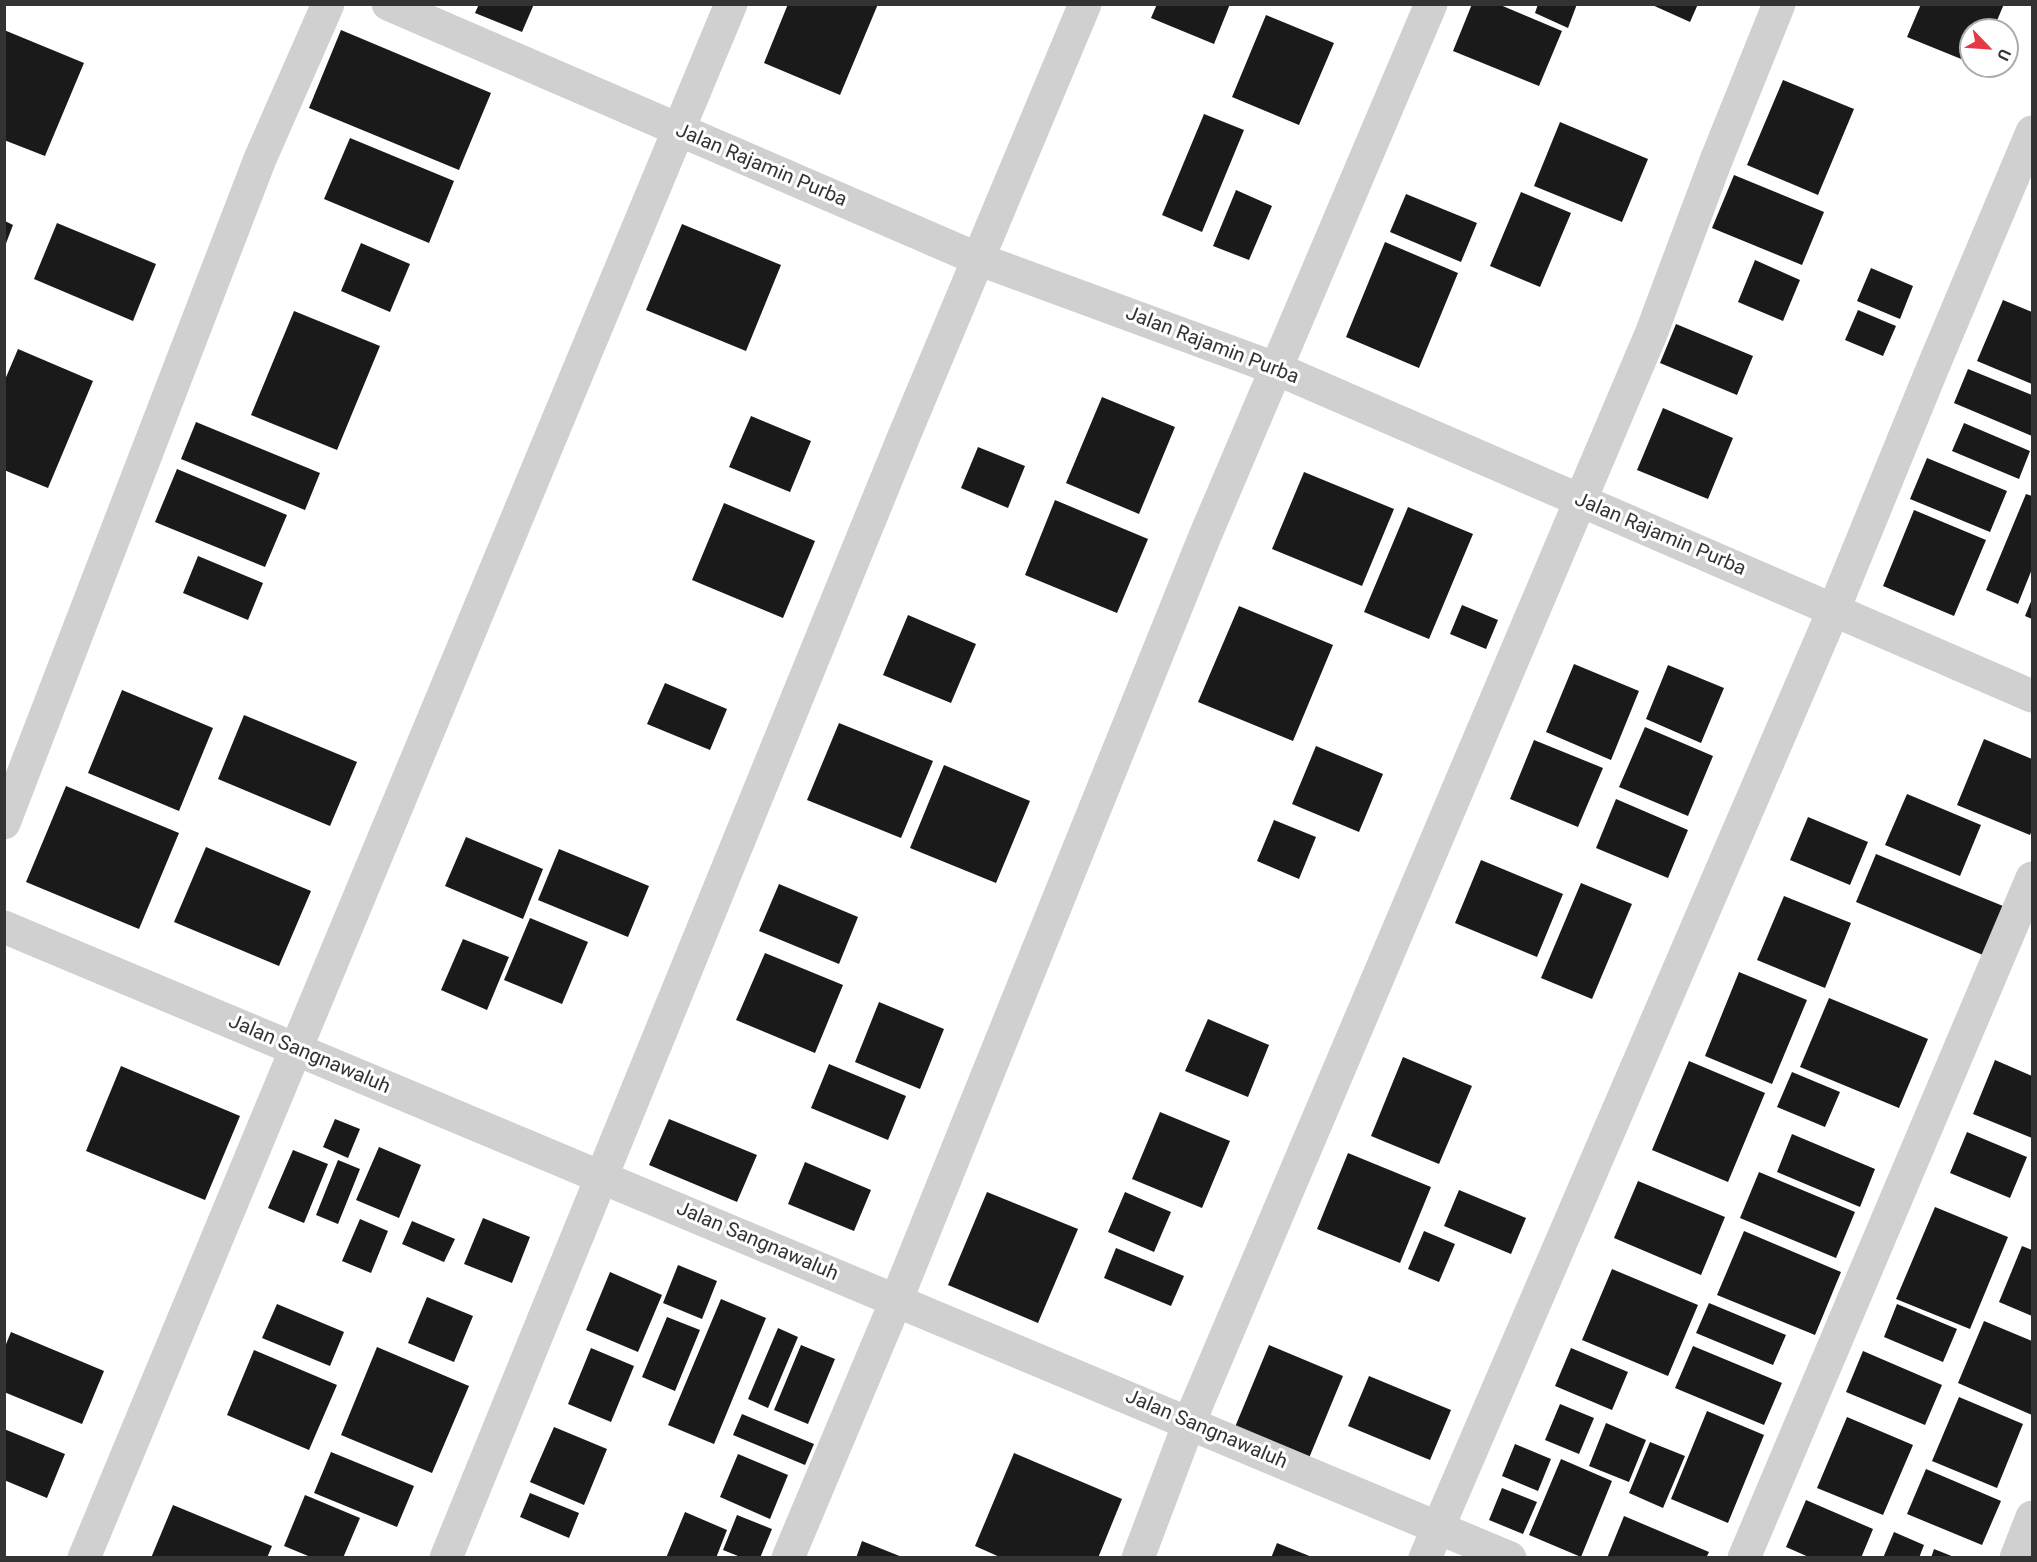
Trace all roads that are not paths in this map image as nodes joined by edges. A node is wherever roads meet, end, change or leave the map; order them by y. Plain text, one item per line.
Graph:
1 (328, 4) edge
2 (388, 4) edge
3 (731, 4) edge
4 (1085, 4) edge
5 (1431, 4) edge
6 (1779, 4) edge
7 (679, 131) junction
8 (2032, 132) edge
9 (978, 259) junction
10 (1277, 369) junction
11 (1581, 502) junction
12 (1834, 609) junction
13 (2032, 696) edge
14 (4, 823) edge
15 (2032, 878) edge
16 (4, 927) edge
17 (296, 1049) junction
18 (602, 1177) junction
19 (896, 1300) junction
20 (1189, 1423) junction
21 (2032, 1517) edge
22 (1437, 1527) junction
23 (84, 1557) edge
24 (446, 1557) edge
25 (788, 1557) edge
26 (1138, 1557) edge
27 (1425, 1557) edge
28 (1510, 1557) edge
29 (1744, 1557) edge
30 (2016, 1557) edge

1 - 14 street
2 - 7 street, Jalan Rajamin Purba
3 - 7 street
4 - 9 street
5 - 10 street
6 - 11 street
7 - 9 street, Jalan Rajamin Purba
7 - 17 street
8 - 12 street
9 - 10 street, Jalan Rajamin Purba
9 - 18 street
10 - 11 street, Jalan Rajamin Purba
10 - 19 street
11 - 12 street, Jalan Rajamin Purba
11 - 20 street
12 - 13 street, Jalan Rajamin Purba
12 - 22 street
15 - 29 street
16 - 17 street, Jalan Sangnawaluh
17 - 18 street, Jalan Sangnawaluh
17 - 23 street
18 - 19 street, Jalan Sangnawaluh
18 - 24 street
19 - 20 street, Jalan Sangnawaluh
19 - 25 street
20 - 22 street, Jalan Sangnawaluh
20 - 26 street
21 - 30 street
22 - 27 street
22 - 28 street, Jalan Sangnawaluh

